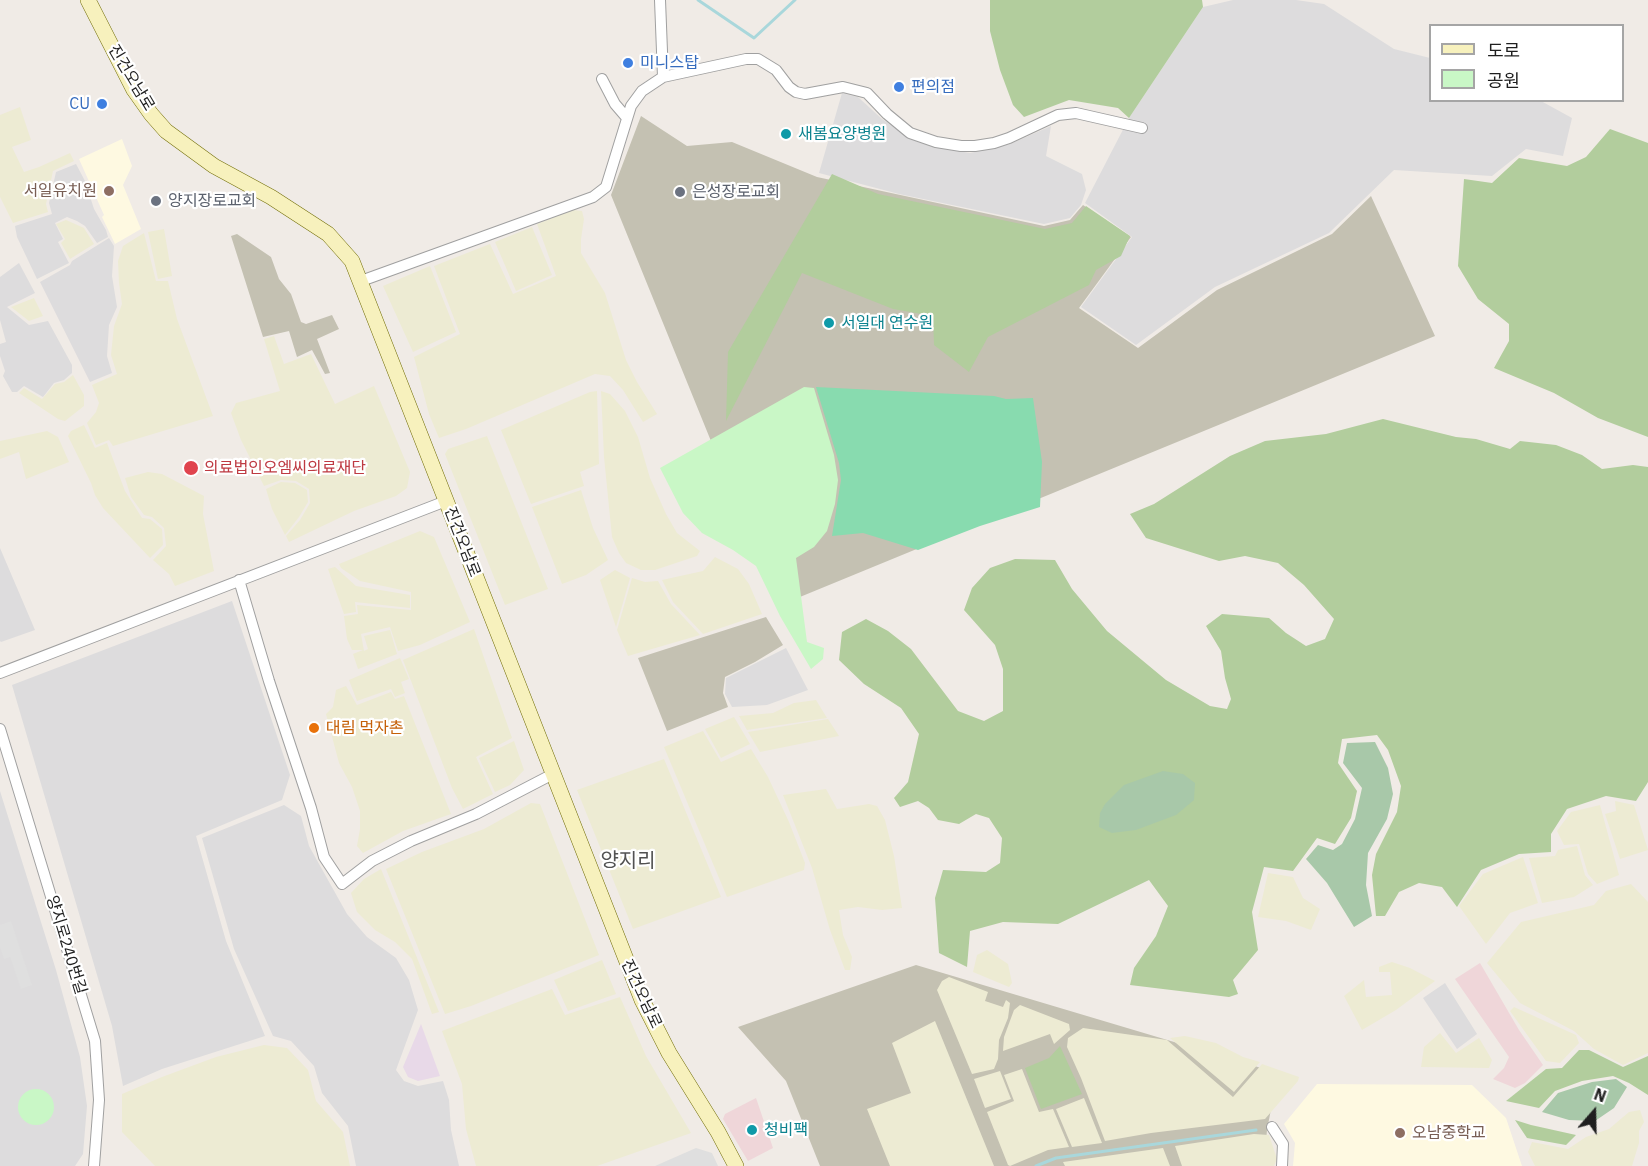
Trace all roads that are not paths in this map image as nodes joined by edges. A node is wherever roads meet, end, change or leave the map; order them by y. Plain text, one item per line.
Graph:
1 (88, 0) edge
2 (660, 0) edge
3 (663, 77) junction
4 (602, 79) dead end
5 (627, 118) junction
6 (1142, 128) dead end
7 (361, 281) junction
8 (446, 501) junction
9 (239, 580) junction
10 (0, 673) edge
11 (0, 729) edge
12 (553, 774) junction
13 (1272, 1126) dead end
14 (97, 1165) edge
15 (736, 1166) edge
16 (1282, 1166) edge

1 - 7 main road, 진건오남로
2 - 3 street
3 - 5 street
3 - 6 street
4 - 5 street
5 - 7 street
7 - 8 main road, 진건오남로
8 - 9 street
8 - 12 main road, 진건오남로
9 - 10 street
9 - 12 street
11 - 14 street, 양지로240번길
12 - 15 main road, 진건오남로
13 - 16 street

